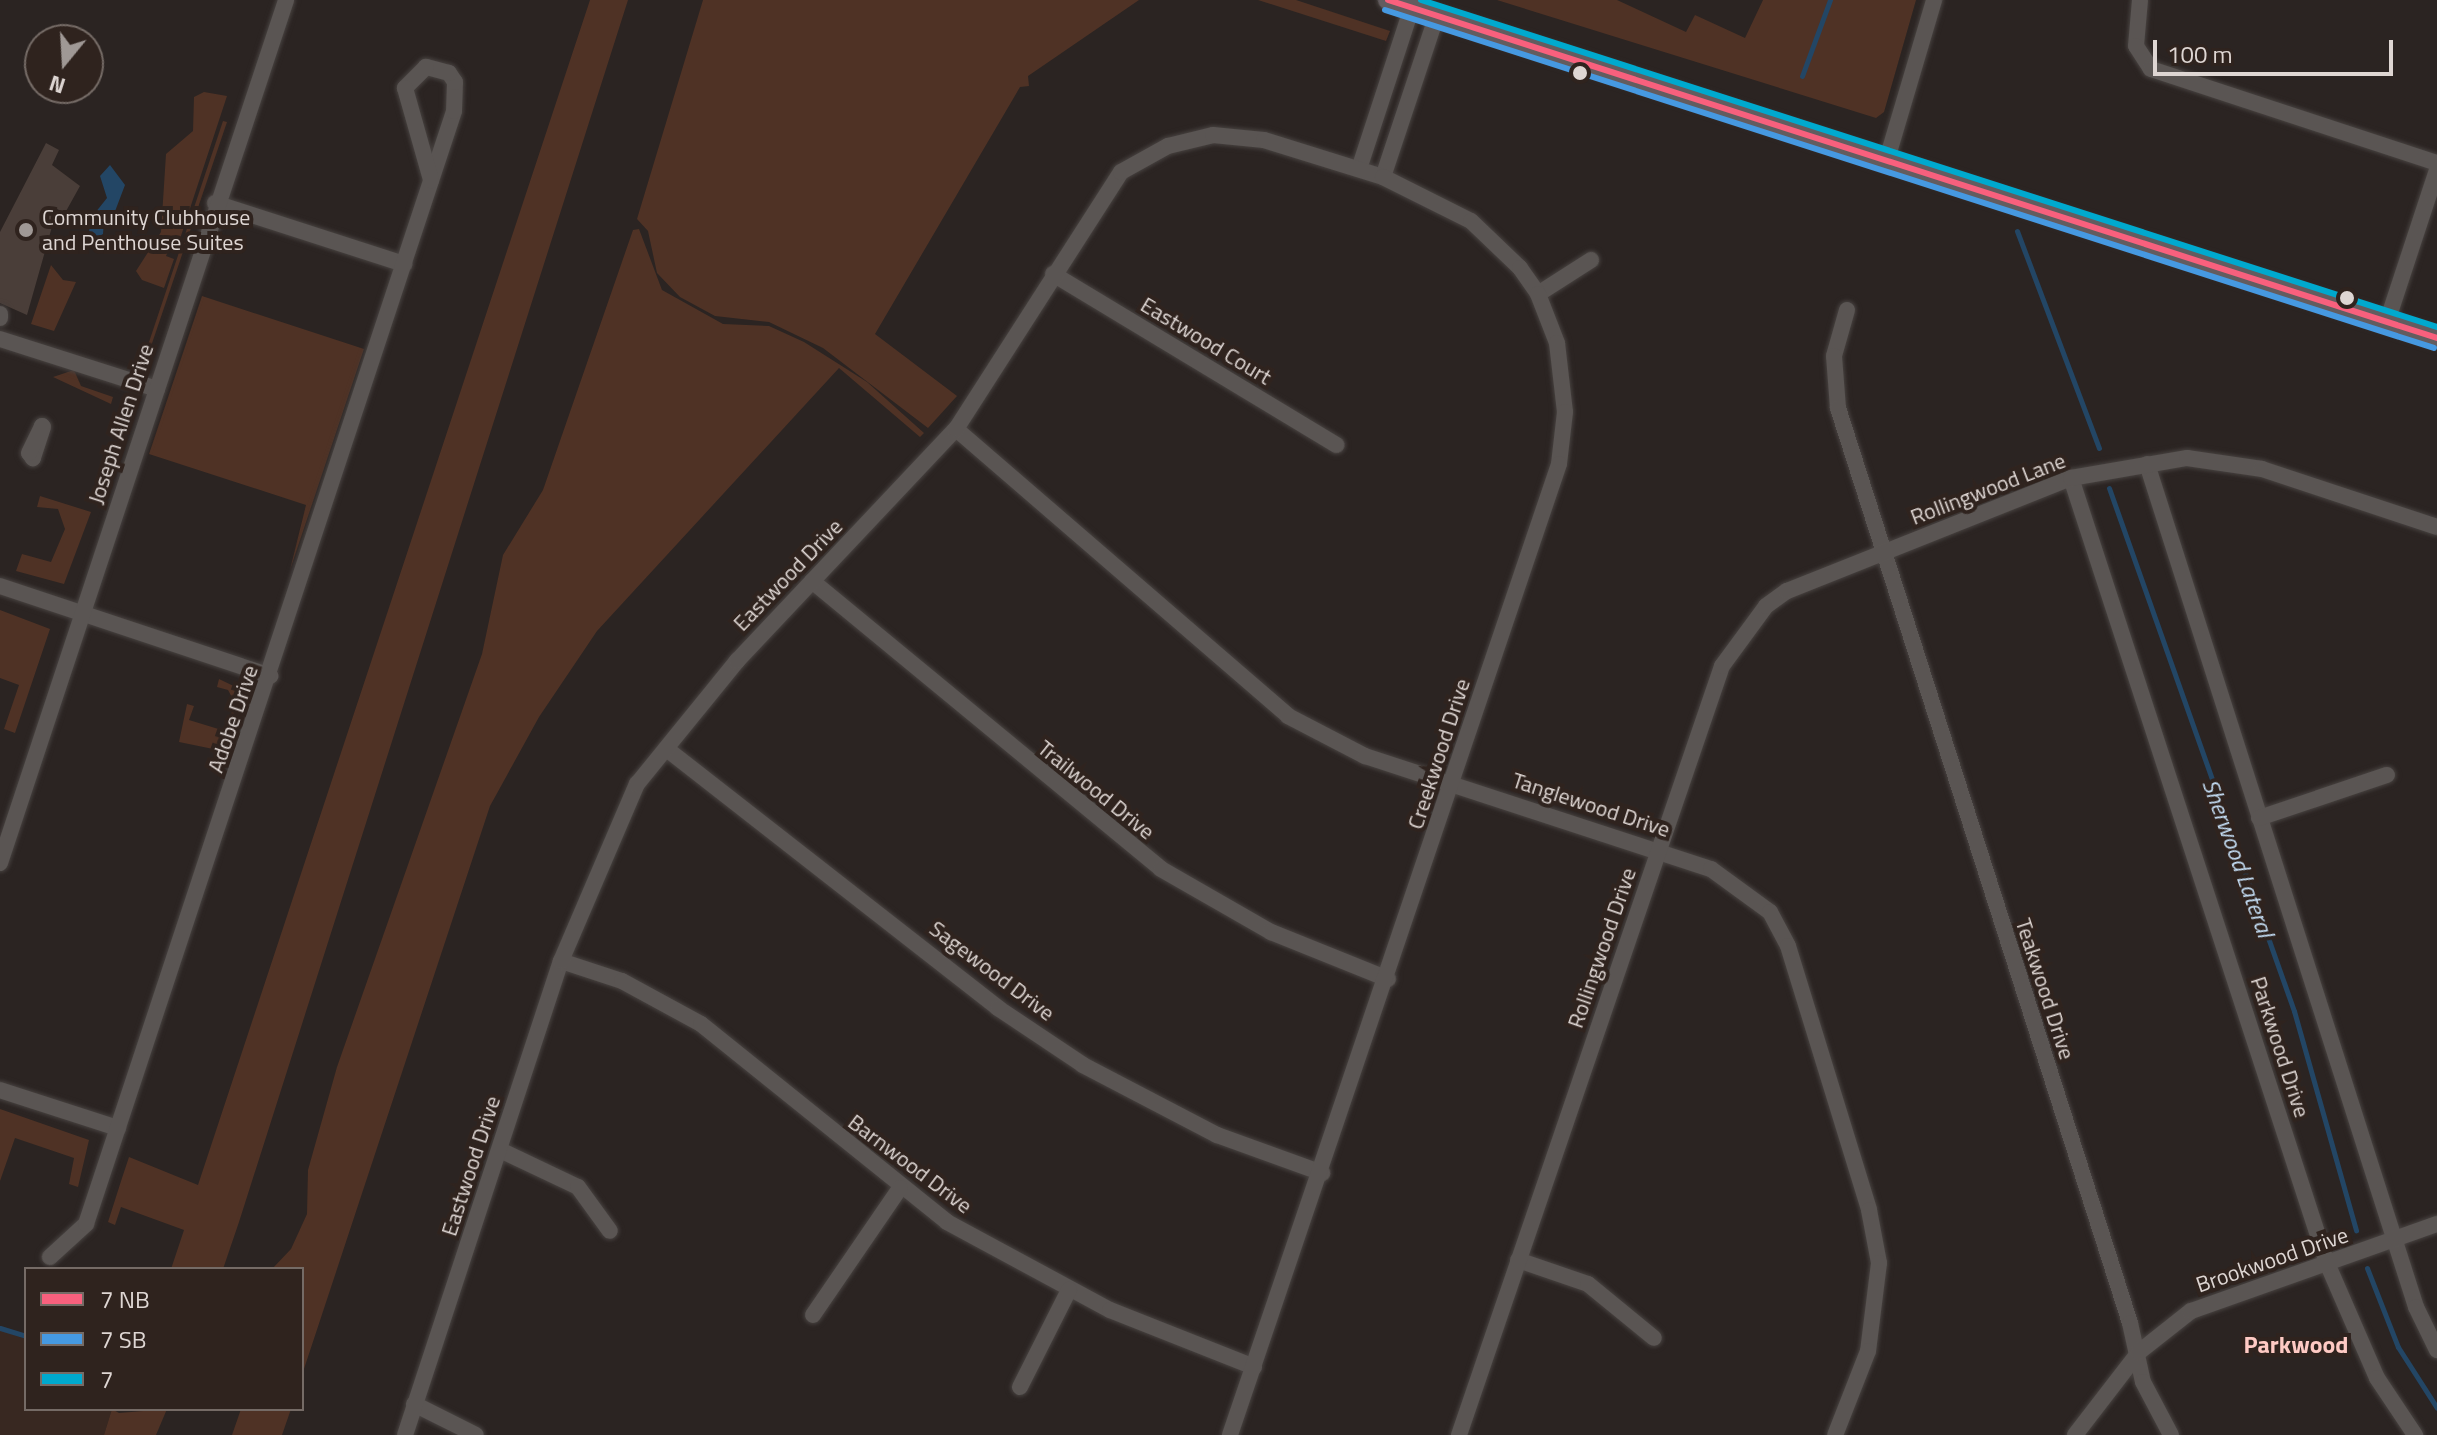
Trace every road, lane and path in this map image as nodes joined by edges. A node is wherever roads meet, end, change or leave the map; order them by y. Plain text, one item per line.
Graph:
1 (286, 0) edge
2 (1388, 0) edge
3 (1934, 0) edge
4 (2140, 0) edge
5 (1412, 7) junction
6 (1437, 15) junction
7 (1887, 159) junction
8 (2437, 163) edge
9 (1359, 169) junction
10 (2437, 170) edge
11 (1383, 177) junction
12 (431, 180) junction
13 (215, 203) junction
14 (1591, 260) dead end
15 (404, 264) junction
16 (1053, 274) junction
17 (1538, 294) junction
18 (1847, 310) dead end
19 (2387, 322) junction
20 (2437, 338) edge
21 (0, 339) edge
22 (157, 389) junction
23 (956, 429) junction
24 (1336, 445) dead end
25 (2147, 464) junction
26 (2071, 478) junction
27 (2437, 527) edge
28 (1881, 554) junction
29 (812, 581) junction
30 (0, 586) edge
31 (82, 614) junction
32 (270, 676) junction
33 (668, 750) junction
34 (2387, 775) dead end
35 (1452, 784) junction
36 (2259, 818) junction
37 (1658, 849) junction
38 (0, 863) edge
39 (561, 961) junction
40 (1388, 979) junction
41 (0, 1090) edge
42 (118, 1128) junction
43 (500, 1150) junction
44 (1322, 1173) junction
45 (900, 1188) junction
46 (2437, 1224) edge
47 (610, 1231) dead end
48 (2397, 1241) junction
49 (50, 1257) dead end
50 (1518, 1260) junction
51 (2334, 1261) junction
52 (1069, 1290) junction
53 (813, 1315) dead end
54 (1654, 1338) dead end
55 (2437, 1350) edge
56 (2139, 1352) junction
57 (1254, 1367) junction
58 (1020, 1387) dead end
59 (414, 1404) junction
60 (405, 1435) edge
61 (476, 1435) edge
62 (1230, 1435) edge
63 (1459, 1435) edge
64 (1835, 1435) edge
65 (2075, 1435) edge
66 (2171, 1435) edge
67 (2415, 1435) edge

1 - 13 street, Joseph Allen Drive
2 - 5 main road
3 - 7 street
4 - 8 street
5 - 6 main road
5 - 9 street
6 - 7 main road
6 - 11 street
7 - 19 main road
9 - 11 street, Creekwood Drive
9 - 16 street, Eastwood Drive
10 - 19 street
11 - 17 street, Creekwood Drive
12 - 12 street, Adobe Drive
12 - 15 street, Adobe Drive
13 - 15 street
13 - 22 street, Joseph Allen Drive
14 - 17 street
15 - 32 street, Adobe Drive
16 - 23 street, Eastwood Drive
16 - 24 street, Eastwood Court
17 - 35 street, Creekwood Drive
18 - 28 street, Teakwood Drive
19 - 20 main road
21 - 22 street
22 - 31 street, Joseph Allen Drive
23 - 29 street, Eastwood Drive
23 - 35 street, Tanglewood Drive
25 - 26 street, Rollingwood Lane
25 - 27 street, Rollingwood Lane
25 - 36 street
26 - 28 street, Rollingwood Lane
26 - 51 street, Parkwood Drive
28 - 37 street, Rollingwood Drive
28 - 56 street, Teakwood Drive
29 - 33 street, Eastwood Drive
29 - 40 street, Trailwood Drive
30 - 31 street
31 - 32 street
31 - 38 street, Joseph Allen Drive
32 - 42 street, Adobe Drive
33 - 39 street, Eastwood Drive
33 - 44 street, Sagewood Drive
34 - 36 street
35 - 37 street, Tanglewood Drive
35 - 40 street, Creekwood Drive
36 - 48 street
37 - 50 street, Rollingwood Drive
37 - 64 street, Tanglewood Drive
39 - 43 street, Eastwood Drive
39 - 45 street, Barnwood Drive
40 - 44 street, Creekwood Drive
41 - 42 street
42 - 49 street, Adobe Drive
43 - 47 street
43 - 59 street, Eastwood Drive
44 - 57 street, Creekwood Drive
45 - 52 street, Barnwood Drive
45 - 53 street
46 - 48 street, Brookwood Drive
48 - 51 street, Brookwood Drive
48 - 55 street
50 - 54 street
50 - 63 street, Rollingwood Drive
51 - 56 street, Brookwood Drive
51 - 67 street, Parkwood Drive
52 - 57 street, Barnwood Drive
52 - 58 street
56 - 65 street, Brookwood Drive
56 - 66 street, Teakwood Drive
57 - 62 street, Creekwood Drive
59 - 60 street, Eastwood Drive
59 - 61 street

